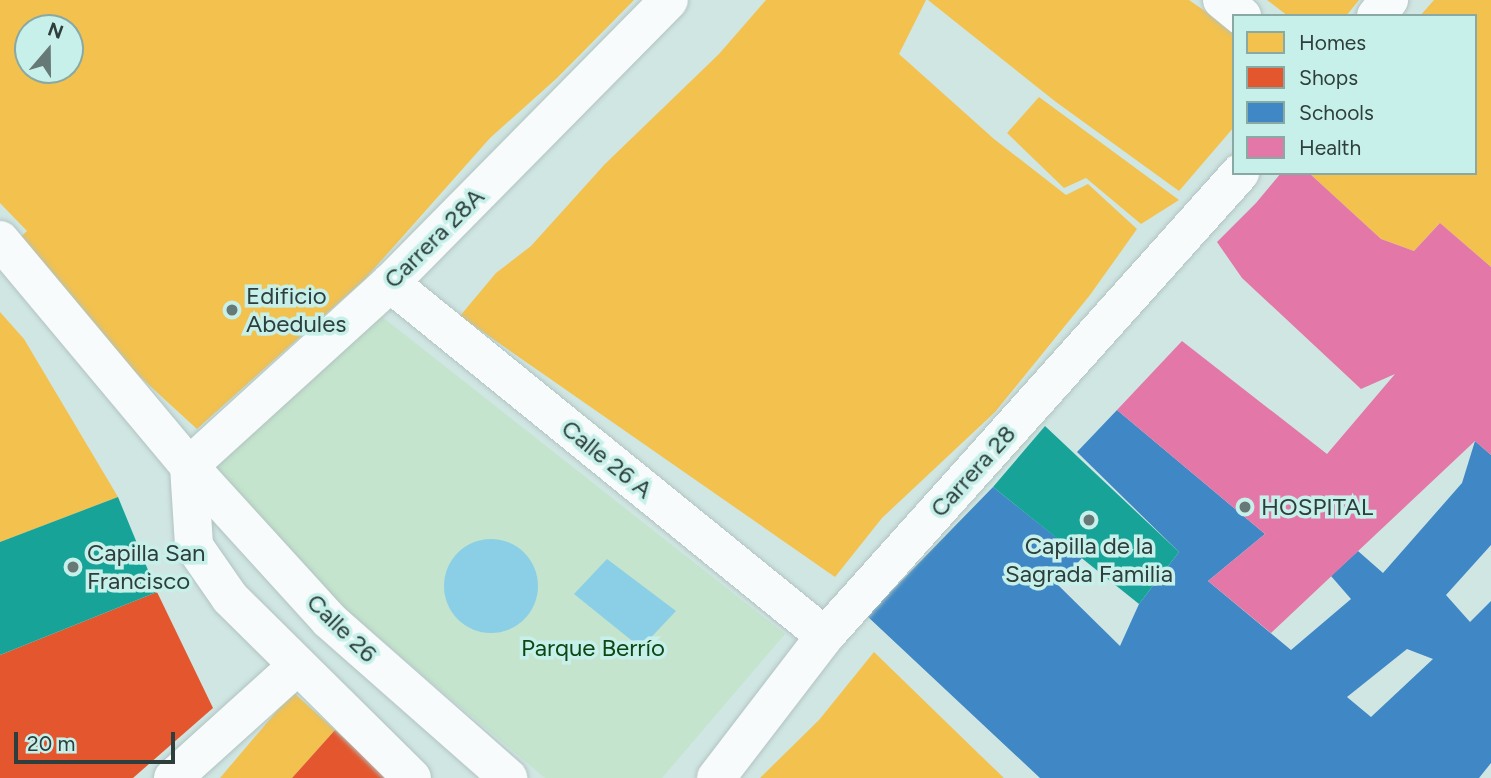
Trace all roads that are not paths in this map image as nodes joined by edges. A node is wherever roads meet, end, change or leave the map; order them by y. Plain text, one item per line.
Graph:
1 (669, 0) edge
2 (1222, 0) edge
3 (1389, 0) edge
4 (1240, 14) edge
5 (1378, 14) edge
6 (1238, 175) edge
7 (0, 240) edge
8 (390, 283) junction
9 (189, 466) junction
10 (825, 636) junction
11 (297, 666) junction
12 (173, 778) edge
13 (412, 778) edge
14 (508, 778) edge
15 (716, 778) edge

1 - 8 street, Carrera 28A
2 - 4 street
3 - 5 street
6 - 10 street, Carrera 28
7 - 9 street, Calle 26
8 - 9 street, Carrera 28A
8 - 10 street, Calle 26 A
9 - 11 street
9 - 14 street, Calle 26
10 - 15 street, Carrera 28
11 - 12 street
11 - 13 street

